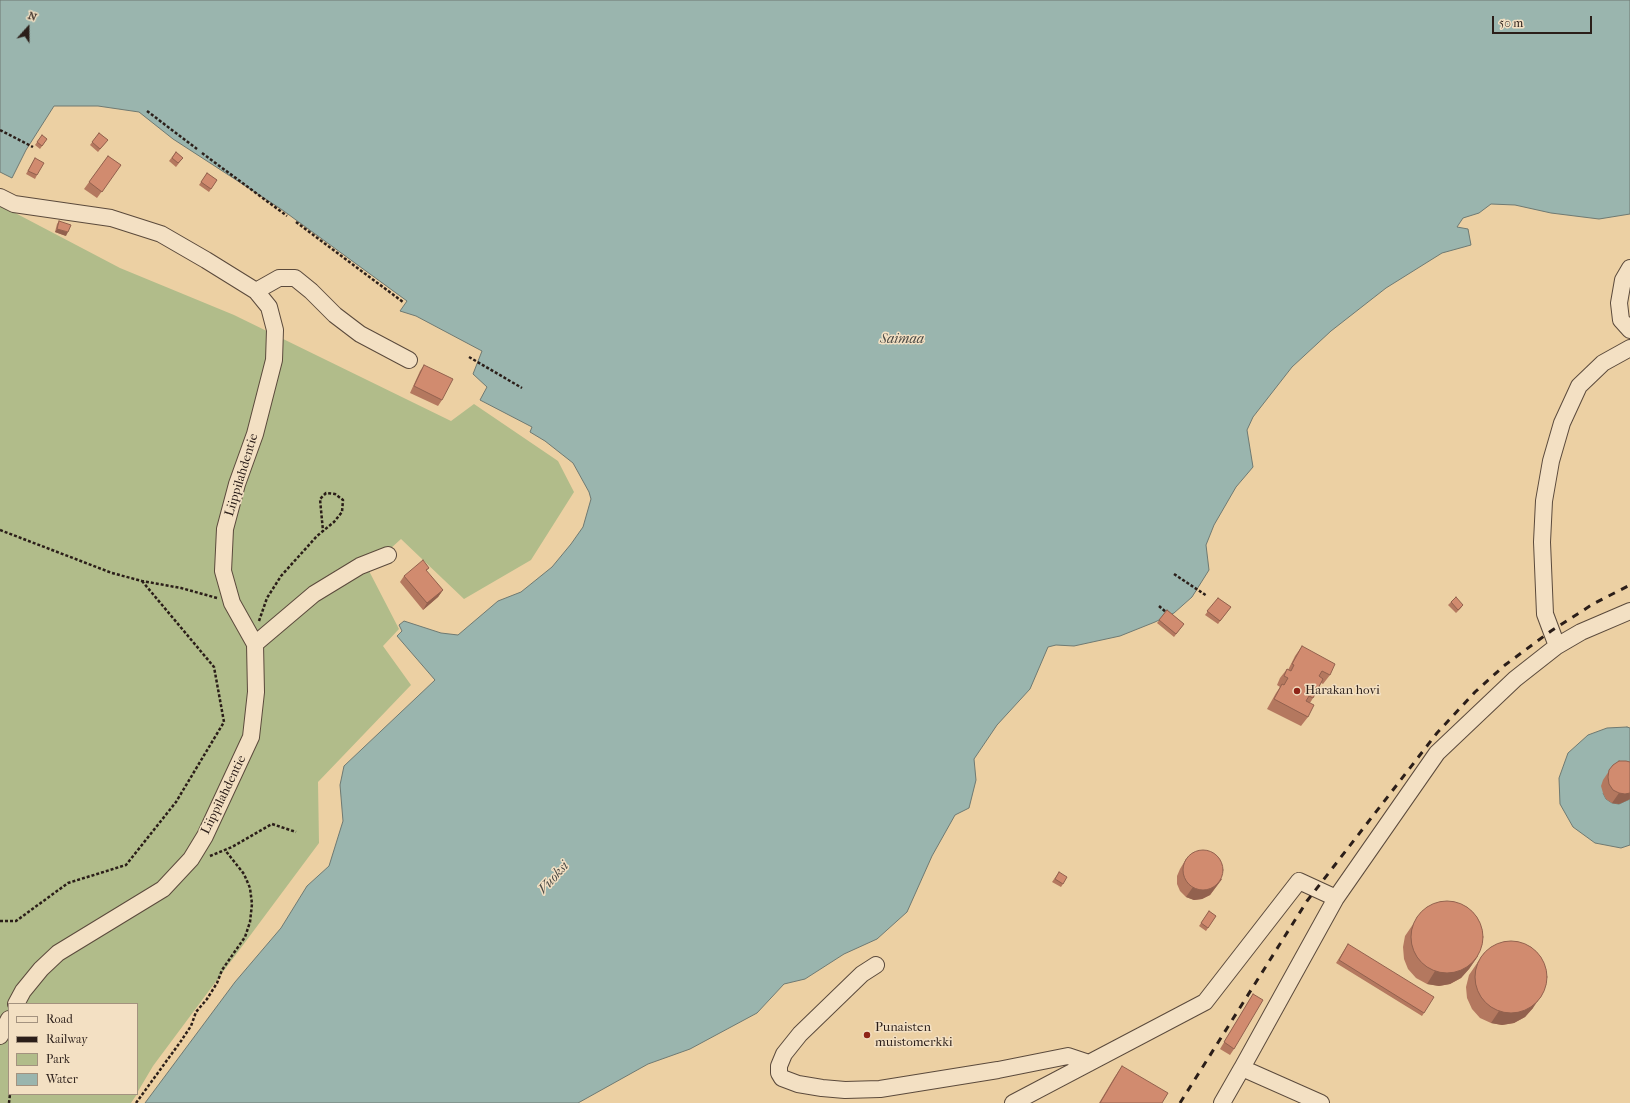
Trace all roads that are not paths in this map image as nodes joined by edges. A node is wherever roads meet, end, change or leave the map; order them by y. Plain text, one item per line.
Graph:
1 (0, 197) edge
2 (1628, 277) edge
3 (256, 291) junction
4 (1630, 330) edge
5 (1630, 348) edge
6 (409, 360) dead end
7 (388, 555) dead end
8 (1630, 611) edge
9 (255, 644) junction
10 (1557, 646) junction
11 (1336, 898) junction
12 (876, 965) dead end
13 (17, 1003) edge
14 (8, 1021) edge
15 (0, 1036) edge
16 (1088, 1063) junction
17 (1242, 1068) junction
18 (1013, 1103) edge
19 (1222, 1103) edge
20 (1321, 1103) edge

1 - 3 street, Liippilahdentie
2 - 4 street
3 - 6 street
3 - 9 street, Liippilahdentie
5 - 10 street
7 - 9 street
8 - 10 street
9 - 13 street, Liippilahdentie
10 - 11 street
11 - 16 street
11 - 17 street
12 - 16 street
14 - 15 street
16 - 18 street
17 - 19 street
17 - 20 street

